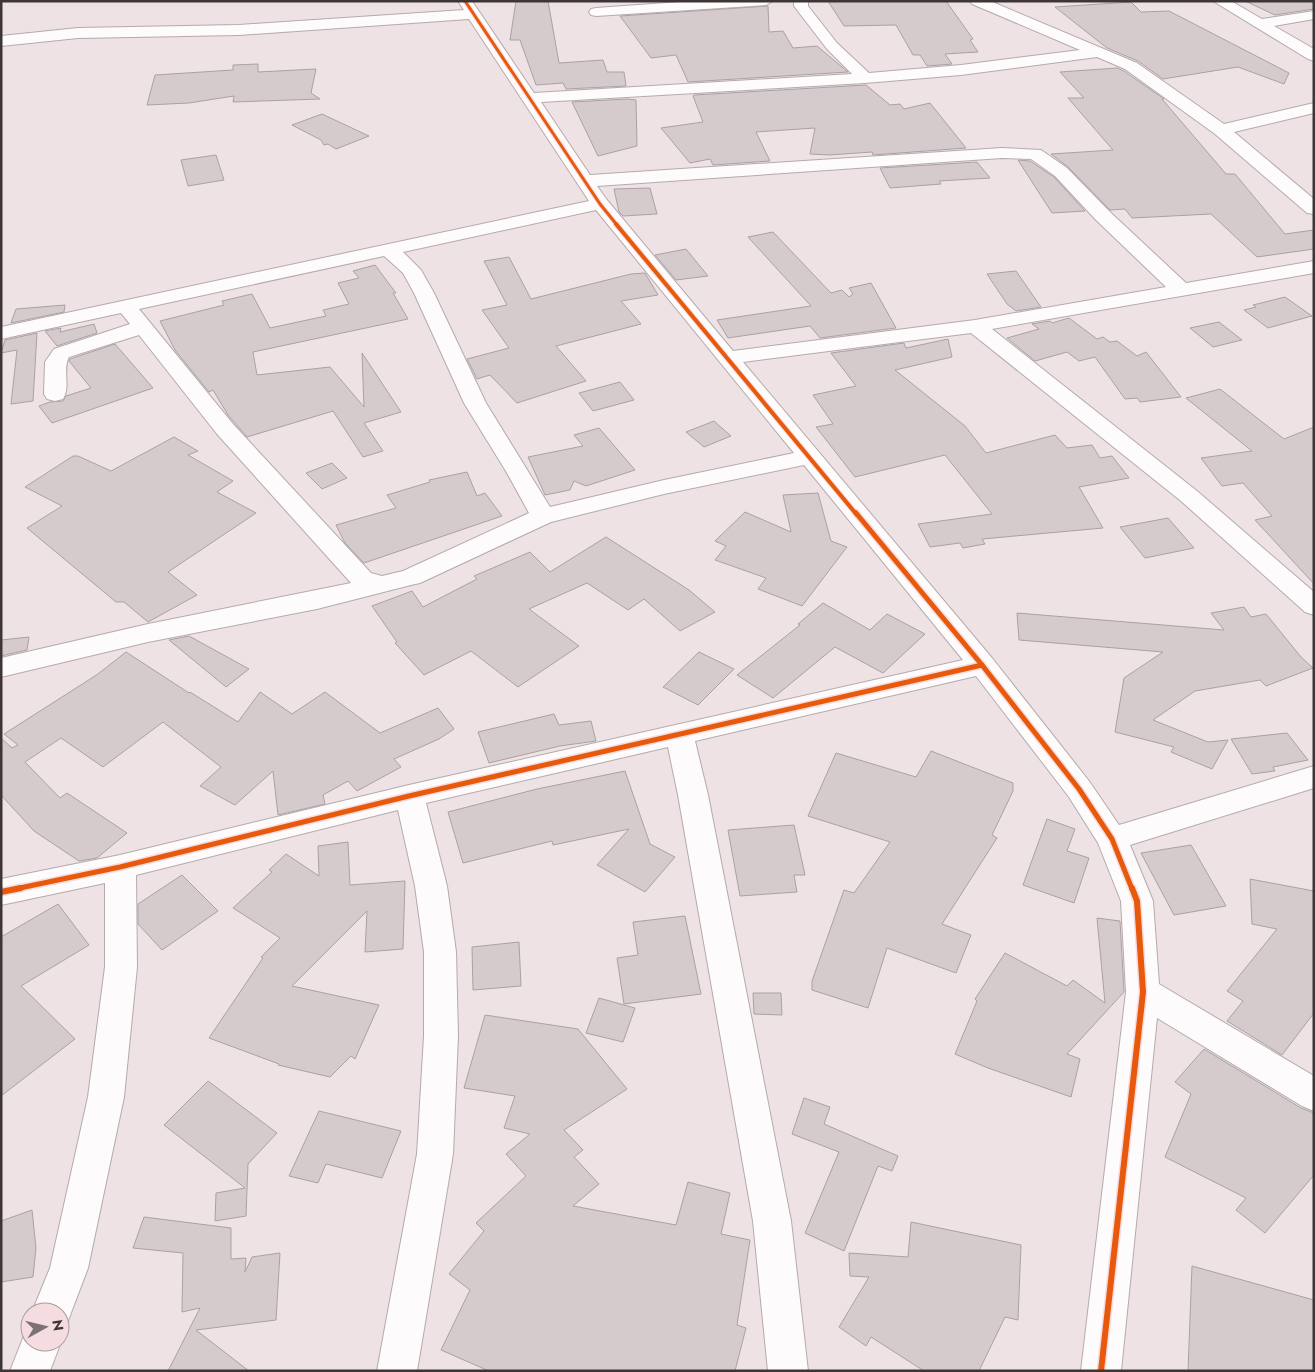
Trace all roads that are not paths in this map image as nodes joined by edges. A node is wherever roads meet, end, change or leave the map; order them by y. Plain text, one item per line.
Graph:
1 (766, 1) edge
2 (801, 1) edge
3 (977, 1) edge
4 (1220, 1) edge
5 (469, 8) edge
6 (596, 12) dead end
7 (1314, 16) edge
8 (1260, 24) junction
9 (1, 41) edge
10 (1100, 52) junction
11 (1314, 56) edge
12 (865, 78) junction
13 (531, 98) junction
14 (1314, 108) edge
15 (1221, 130) junction
16 (586, 181) junction
17 (600, 204) junction
18 (1314, 209) edge
19 (390, 250) junction
20 (1314, 268) edge
21 (1181, 290) junction
22 (126, 306) junction
23 (975, 326) junction
24 (143, 327) junction
25 (1, 333) edge
26 (728, 358) junction
27 (55, 394) dead end
28 (810, 457) junction
29 (543, 516) junction
30 (382, 584) junction
31 (1314, 606) edge
32 (982, 665) junction
33 (1, 668) edge
34 (679, 734) junction
35 (1314, 777) edge
36 (409, 796) junction
37 (1112, 839) junction
38 (120, 867) junction
39 (1, 892) edge
40 (1143, 992) junction
41 (1314, 1095) edge
42 (56, 1302) edge
43 (37, 1352) edge
44 (30, 1371) edge
45 (397, 1371) edge
46 (788, 1371) edge
47 (1100, 1371) edge

1 - 6 street
2 - 12 street
3 - 10 street
4 - 8 street
5 - 9 street
5 - 13 street
7 - 8 street
8 - 11 street
10 - 12 street
10 - 15 street
12 - 13 street
13 - 16 street
14 - 15 street
15 - 18 street
16 - 17 street
16 - 21 street
17 - 19 street
17 - 26 street
19 - 22 street
19 - 29 street
20 - 21 street
21 - 23 street
22 - 24 street
22 - 25 street
23 - 26 street
23 - 31 street
24 - 27 street
24 - 30 street
26 - 28 street
28 - 29 street
28 - 32 street
29 - 30 street
30 - 33 street
32 - 34 street
32 - 37 street
34 - 36 street
34 - 46 street
35 - 37 street
36 - 38 street
36 - 45 street
37 - 40 street
38 - 39 street
38 - 42 street
40 - 41 street
40 - 47 street
43 - 44 street

